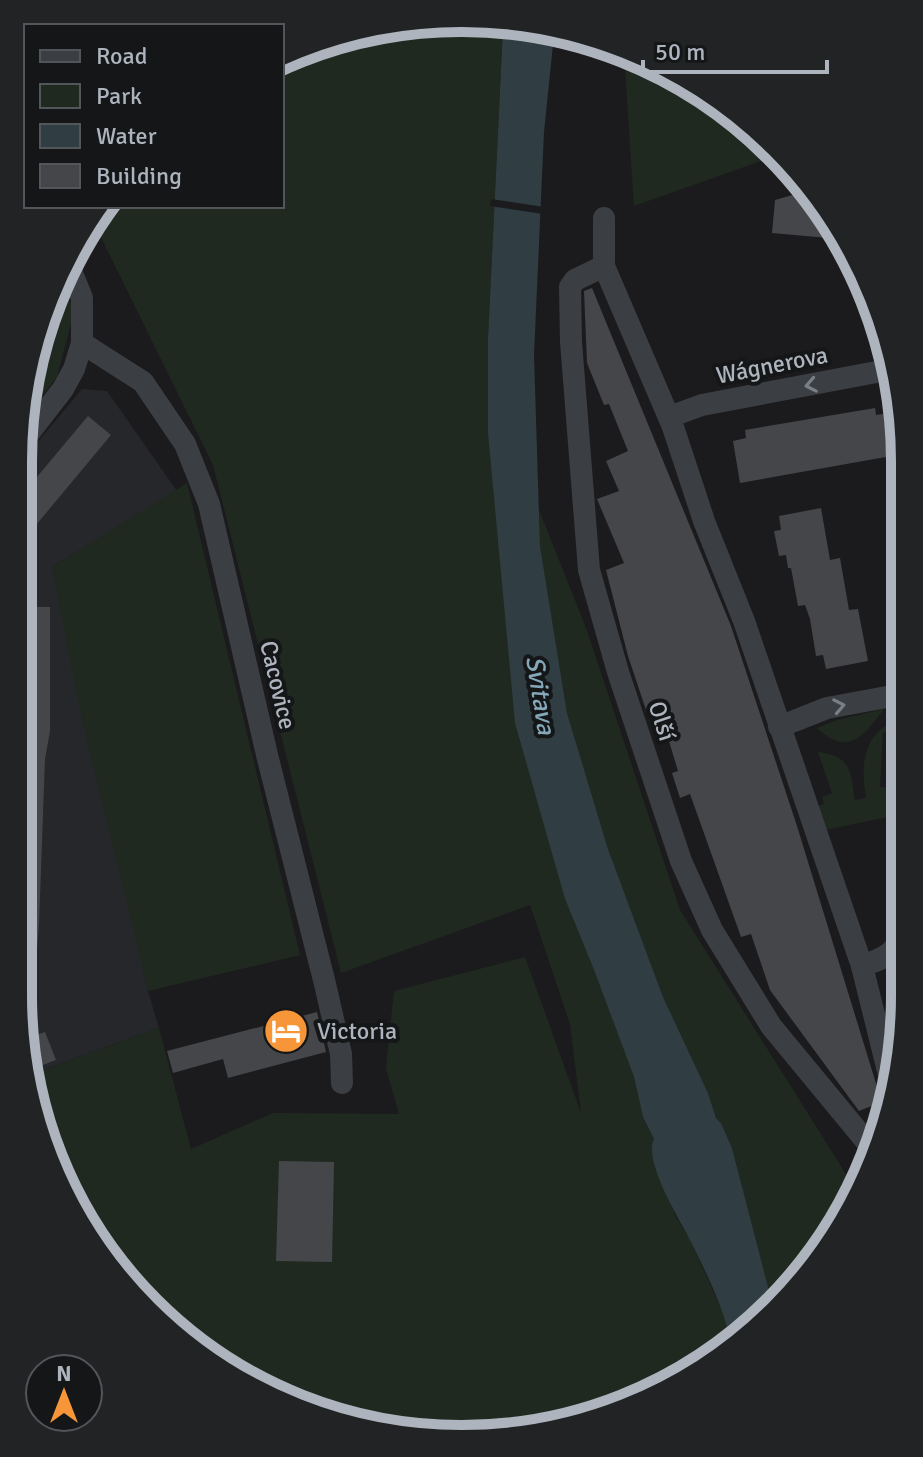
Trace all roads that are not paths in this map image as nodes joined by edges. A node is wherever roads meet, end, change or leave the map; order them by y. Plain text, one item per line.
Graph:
1 (604, 218) dead end
2 (604, 266) junction
3 (74, 277) edge
4 (82, 343) junction
5 (881, 371) edge
6 (669, 417) junction
7 (34, 427) edge
8 (891, 696) edge
9 (779, 727) junction
10 (891, 951) edge
11 (862, 966) junction
12 (886, 1061) edge
13 (342, 1083) dead end
14 (866, 1140) edge

1 - 2 street
2 - 6 street
2 - 14 street, Olší
3 - 4 street
4 - 7 street
4 - 13 street, Cacovice
5 -> 6 street, Wágnerova
6 - 9 street
9 -> 8 street
9 - 11 street
10 - 11 street
11 - 12 street

